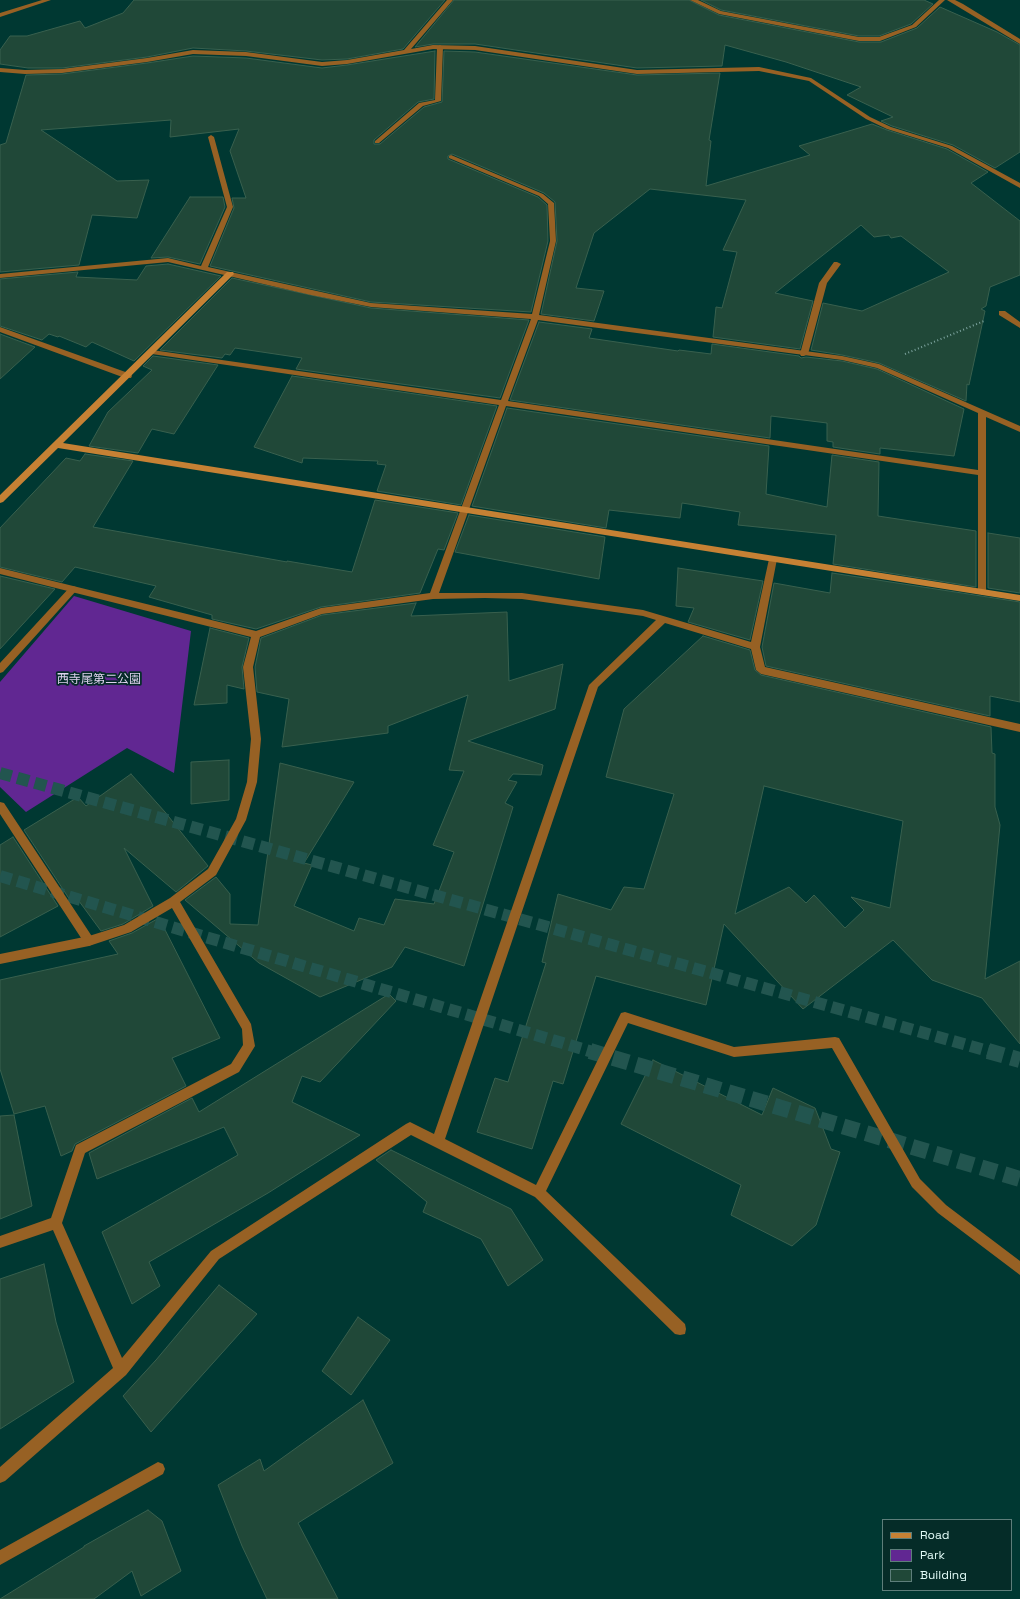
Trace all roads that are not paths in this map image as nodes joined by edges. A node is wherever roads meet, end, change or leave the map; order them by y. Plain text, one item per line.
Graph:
1 (48, 0) edge
2 (450, 0) edge
3 (693, 0) edge
4 (942, 0) edge
5 (950, 0) edge
6 (0, 15) edge
7 (1020, 42) edge
8 (440, 47) junction
9 (407, 50) junction
10 (0, 70) edge
11 (211, 137) dead end
12 (377, 142) dead end
13 (451, 157) dead end
14 (1020, 186) edge
15 (837, 264) dead end
16 (204, 268) junction
17 (230, 274) junction
18 (0, 276) edge
19 (1002, 313) road end
20 (535, 317) junction
21 (1020, 326) edge
22 (0, 329) edge
23 (152, 352) junction
24 (804, 354) junction
25 (128, 376) junction
26 (504, 403) junction
27 (982, 412) junction
28 (1020, 429) edge
29 (58, 445) junction
30 (982, 473) junction
31 (2, 496) edge
32 (465, 510) junction
33 (773, 559) junction
34 (0, 571) edge
35 (73, 589) junction
36 (982, 592) junction
37 (433, 596) junction
38 (1020, 598) edge
39 (663, 619) junction
40 (256, 635) junction
41 (755, 647) junction
42 (0, 669) edge
43 (1020, 728) edge
44 (0, 806) edge
45 (174, 901) junction
46 (89, 941) junction
47 (0, 959) edge
48 (438, 1141) junction
49 (539, 1193) junction
50 (56, 1222) junction
51 (0, 1242) edge
52 (1020, 1268) edge
53 (680, 1329) dead end
54 (121, 1370) junction
55 (158, 1469) dead end
56 (0, 1476) edge
57 (0, 1558) edge

1 - 6 street
2 - 9 street
3 - 4 street
5 - 7 street
8 - 9 street
8 - 12 street
8 - 14 street
9 - 10 street
11 - 16 street
13 - 20 street
15 - 24 street
16 - 17 street
16 - 18 street
17 - 20 street
17 - 23 street
19 - 21 street
20 - 24 street
20 - 26 street
22 - 25 street
23 - 25 street
23 - 26 street
24 - 27 street
25 - 29 street
26 - 30 street
26 - 32 street
27 - 28 street
27 - 30 street
29 - 31 street
29 - 32 street
30 - 36 street
32 - 33 street
32 - 37 street
33 - 36 street
33 - 41 street
34 - 35 street
35 - 40 street
35 - 42 street
36 - 38 street
37 - 39 street
37 - 40 street
39 - 41 street
39 - 48 street
40 - 45 street
41 - 43 street
44 - 46 street
45 - 46 street
45 - 50 street
46 - 47 street
48 - 49 street
48 - 54 street
49 - 52 street
49 - 53 street
50 - 51 street
50 - 54 street
54 - 56 street
55 - 57 street

